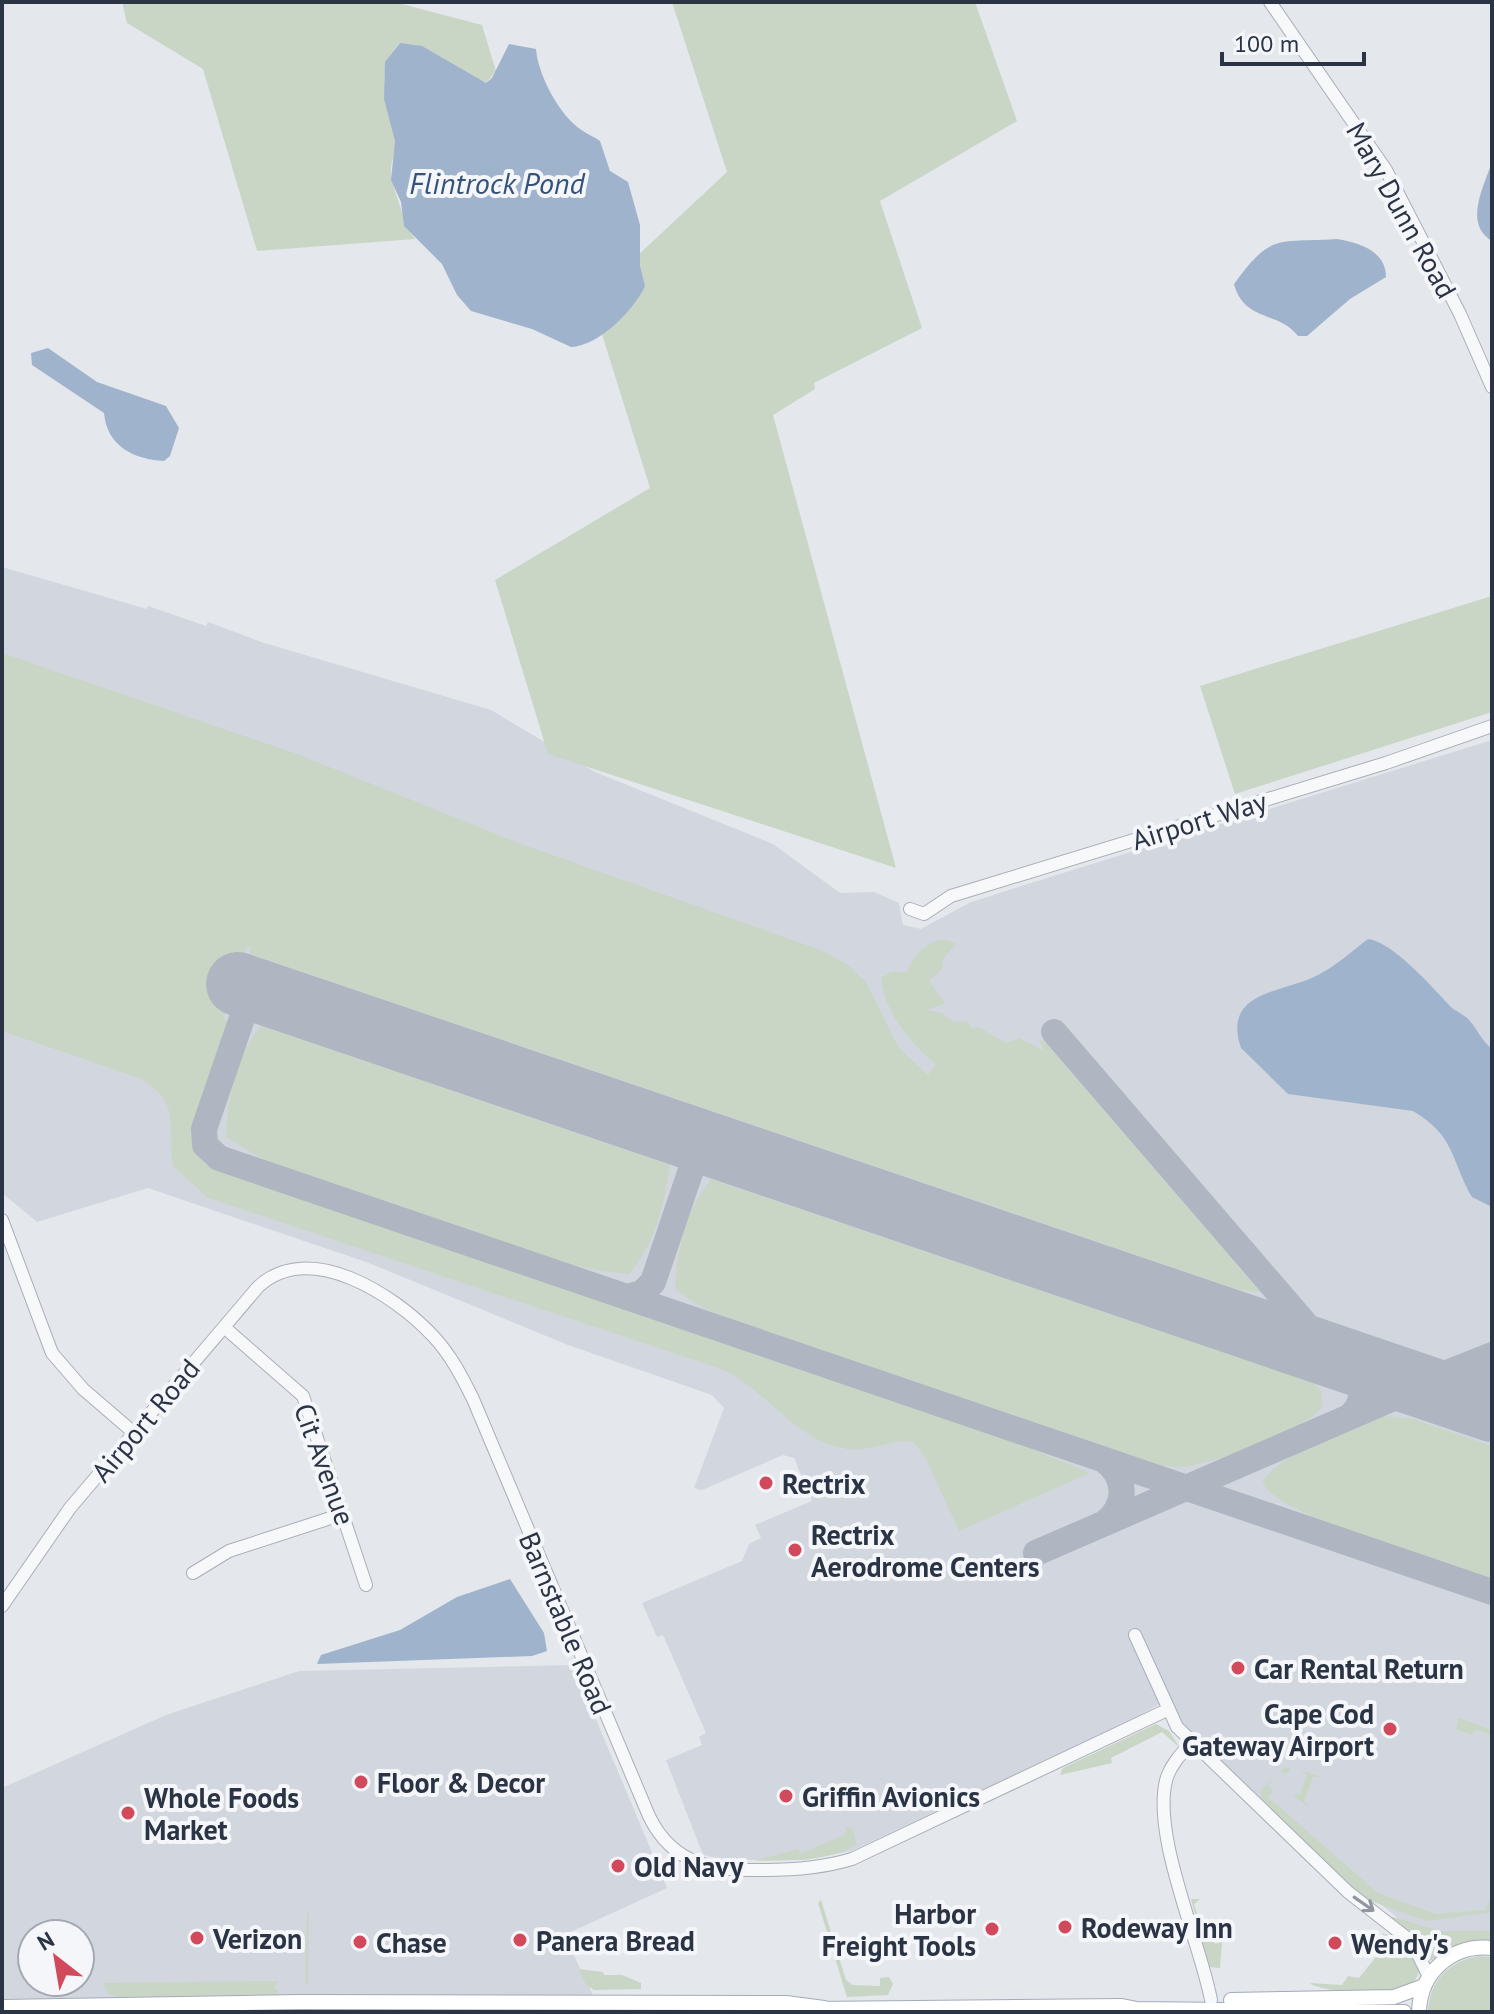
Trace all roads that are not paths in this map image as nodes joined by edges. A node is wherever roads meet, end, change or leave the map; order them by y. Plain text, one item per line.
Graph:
1 (1270, 2) edge
2 (1492, 387) edge
3 (1492, 726) edge
4 (910, 909) dead end
5 (2, 1220) edge
6 (314, 1269) joint
7 (224, 1327) junction
8 (133, 1432) junction
9 (343, 1514) junction
10 (193, 1573) dead end
11 (366, 1585) dead end
12 (2, 1606) edge
13 (1135, 1635) dead end
14 (1167, 1710) junction
15 (1192, 1742) junction
16 (1492, 1948) edge
17 (1426, 1982) junction
18 (2, 2007) edge
19 (1213, 2007) edge
20 (824, 2008) junction
21 (1116, 2008) edge
22 (791, 2012) edge
23 (1404, 2012) edge
24 (1419, 2012) edge

1 - 2 street, Mary Dunn Road
3 - 4 street, Airport Way
5 - 8 street
6 - 7 street, Airport Road
6 - 14 street, Barnstable Road
7 - 8 street, Airport Road
7 - 9 street, Cit Avenue
8 - 12 street, Airport Road
9 - 10 street
9 - 11 street, Cit Avenue
13 - 14 street
14 - 15 street
15 -> 17 street
15 - 19 street
16 - 17 main road
17 - 19 main road
17 - 24 main road
18 - 20 main road
19 - 21 main road
19 - 23 main road
20 - 21 main road
20 - 22 main road

